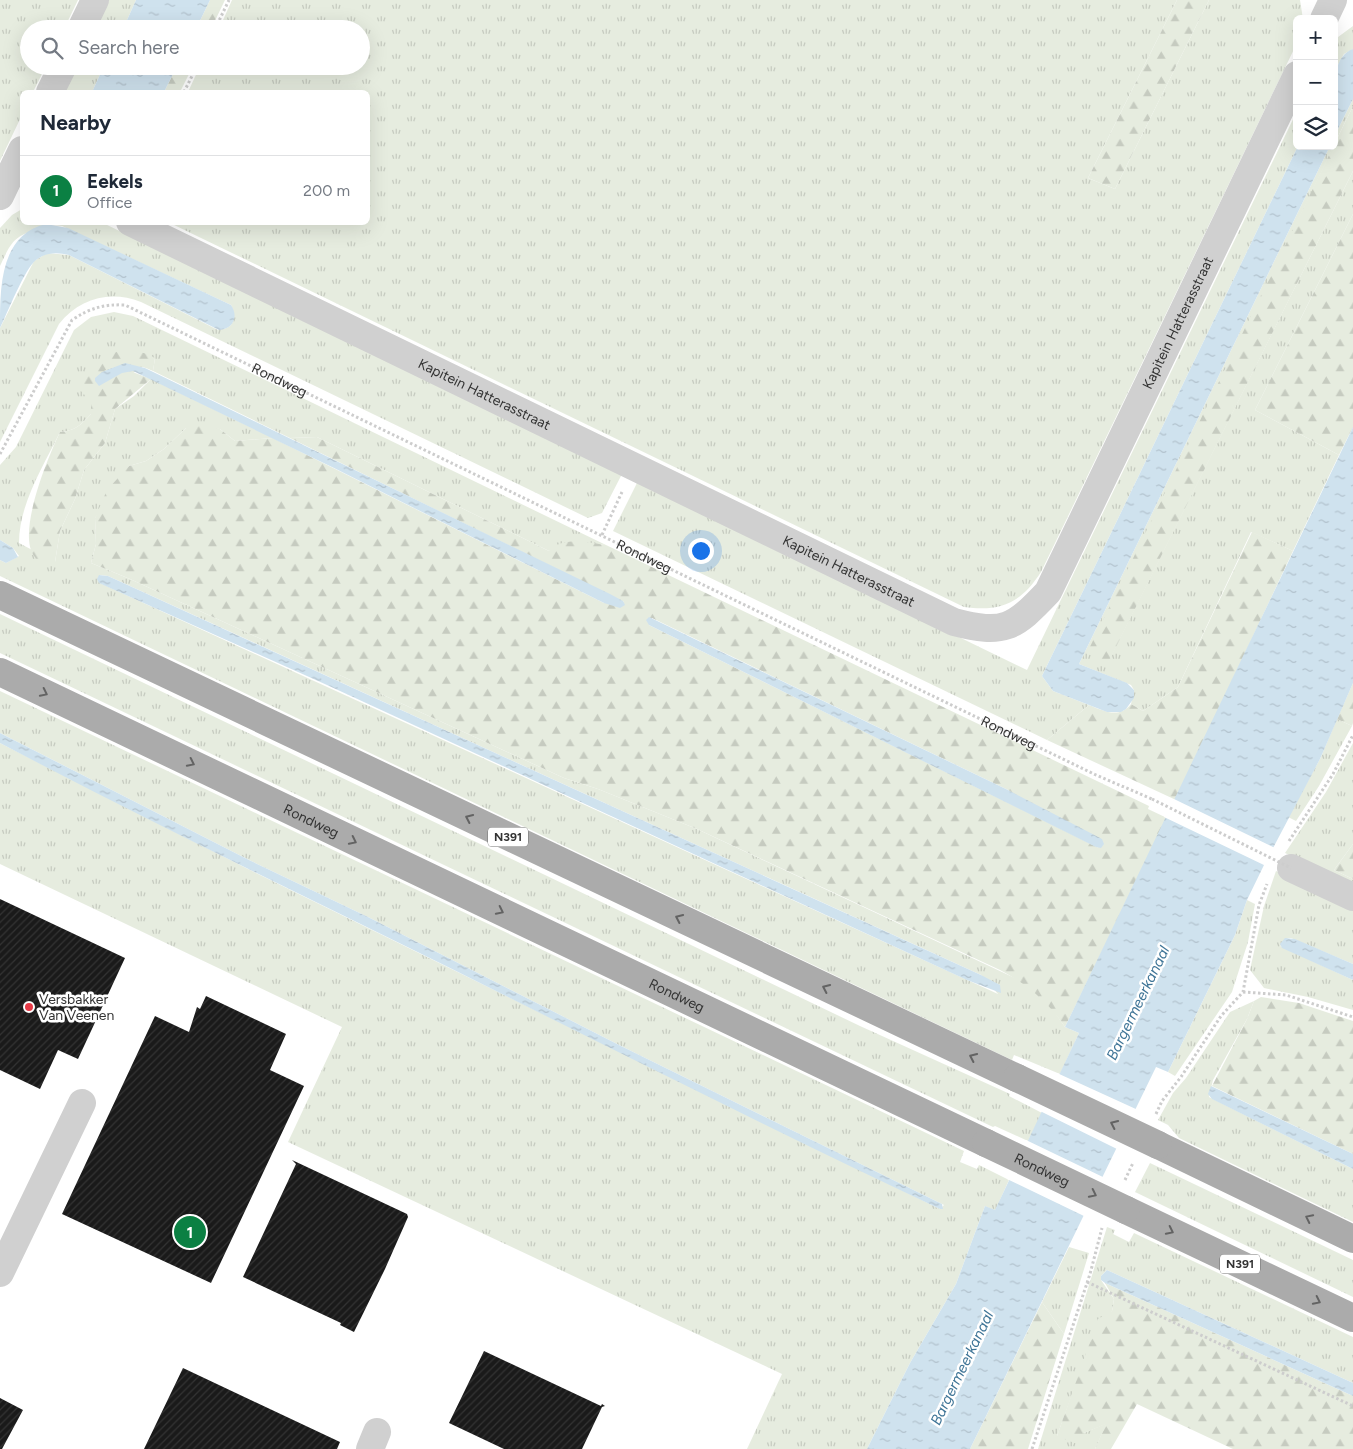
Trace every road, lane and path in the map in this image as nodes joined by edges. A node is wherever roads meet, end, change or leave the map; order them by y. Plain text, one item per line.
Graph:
1 (95, 0) edge
2 (229, 0) edge
3 (1332, 0) edge
4 (1326, 15) edge
5 (85, 20) edge
6 (219, 20) edge
7 (58, 75) edge
8 (192, 75) edge
9 (1293, 83) edge
10 (51, 90) edge
11 (185, 90) edge
12 (20, 162) edge
13 (0, 196) edge
14 (136, 225) edge
15 (0, 454) edge
16 (635, 467) junction
17 (602, 535) junction
18 (0, 595) edge
19 (0, 672) edge
20 (1291, 868) joint
21 (1353, 897) edge
22 (1243, 992) dead end
23 (1353, 1017) edge
24 (82, 1103) dead end
25 (1353, 1239) edge
26 (0, 1273) edge
27 (1353, 1318) edge
28 (1353, 1406) edge
29 (1032, 1449) edge

1 - 5 street
2 - 6 path
3 - 4 street
7 - 10 street
8 - 11 path
9 - 16 street, Kapitein Hatterasstraat
12 - 13 street
14 - 16 street, Kapitein Hatterasstraat
15 - 17 path, Rondweg
16 - 17 path
17 - 20 path, Rondweg, bridge
25 -> 18 main road, N391, bridge
19 -> 27 main road, Rondweg / N391, bridge
20 - 21 street
22 - 23 path
24 - 26 street
28 - 29 path

